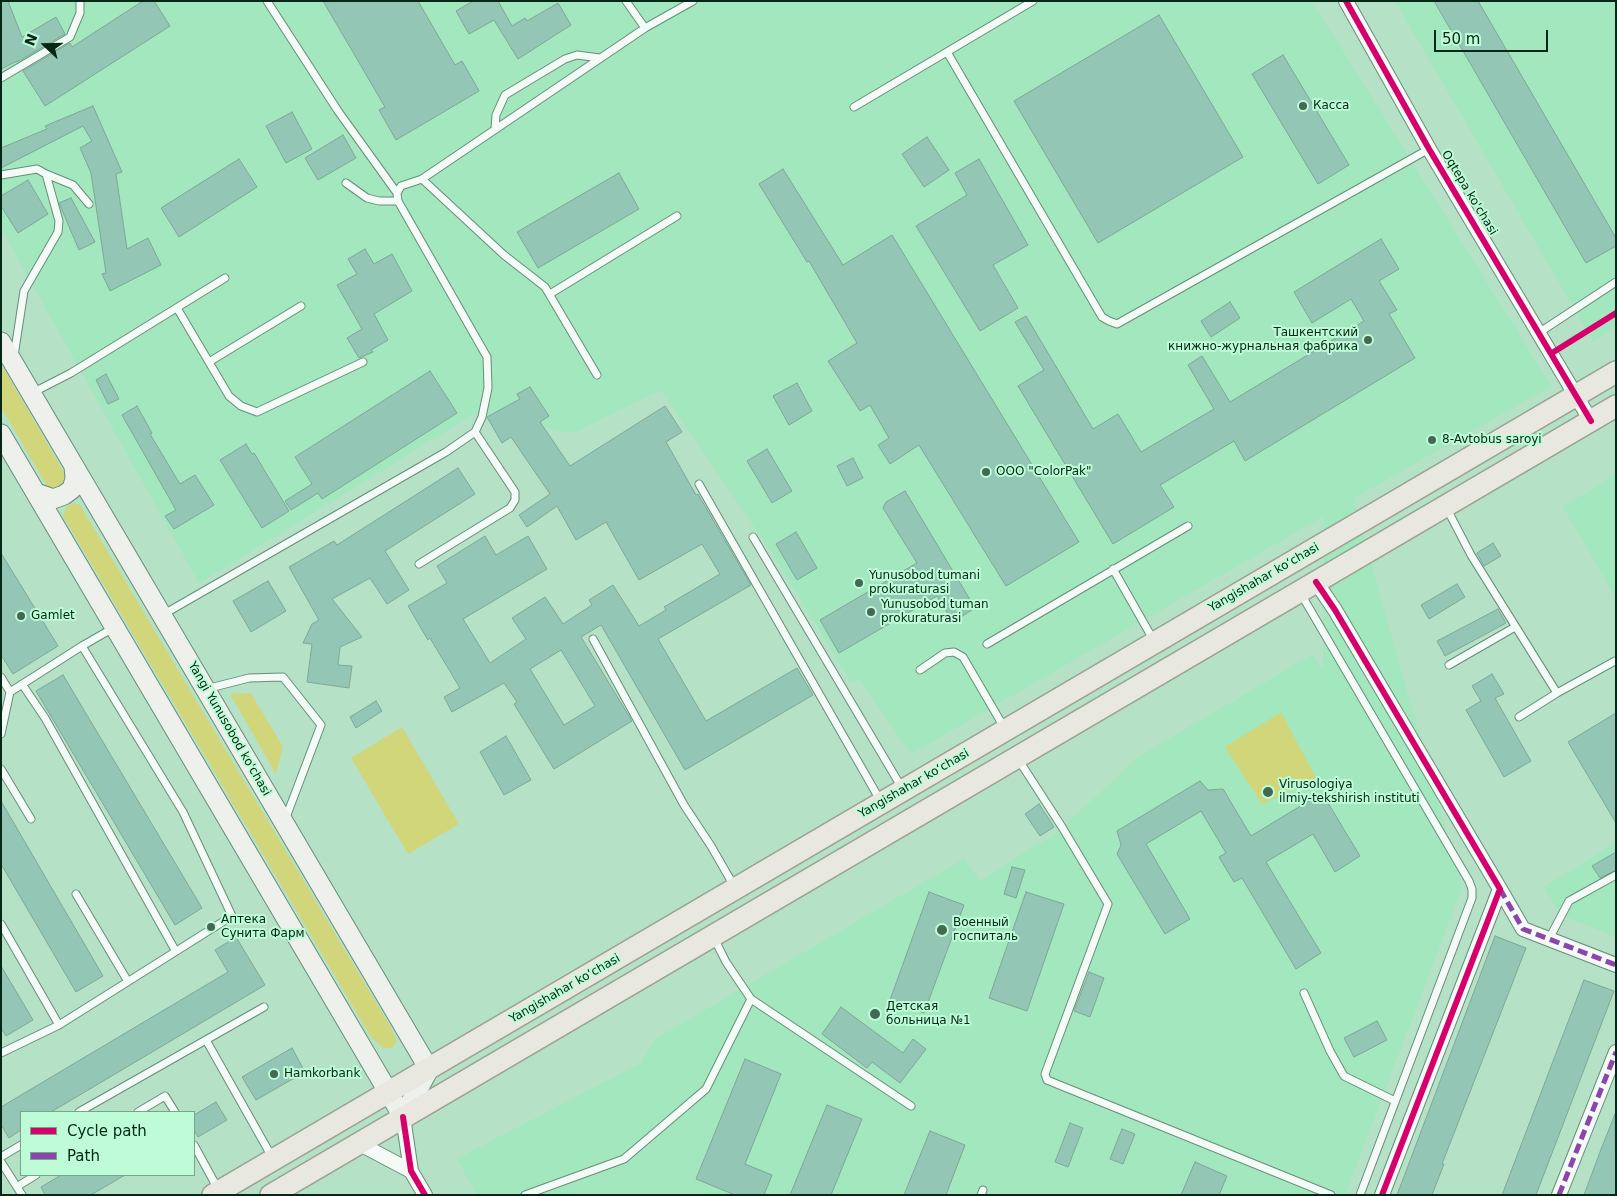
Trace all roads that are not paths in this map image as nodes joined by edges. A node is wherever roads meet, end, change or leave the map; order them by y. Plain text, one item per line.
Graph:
1 (80, 1) edge
2 (268, 1) edge
3 (626, 1) edge
4 (693, 1) edge
5 (1033, 1) edge
6 (1346, 1) edge
7 (645, 28) junction
8 (947, 52) junction
9 (600, 58) junction
10 (1, 78) edge
11 (854, 107) dead end
12 (495, 129) junction
13 (1429, 149) junction
14 (46, 174) junction
15 (1, 176) edge
16 (422, 179) junction
17 (346, 183) dead end
18 (397, 197) junction
19 (89, 204) dead end
20 (677, 216) dead end
21 (225, 278) dead end
22 (1616, 282) edge
23 (550, 294) junction
24 (301, 306) dead end
25 (177, 308) junction
26 (1540, 332) junction
27 (1, 342) edge
28 (13, 362) junction
29 (209, 362) junction
30 (363, 362) dead end
31 (1616, 372) edge
32 (596, 375) dead end
33 (32, 393) junction
34 (1576, 395) junction
35 (1616, 406) edge
36 (1591, 421) junction
37 (475, 432) junction
38 (1, 434) edge
39 (74, 466) junction
40 (699, 484) dead end
41 (36, 493) junction
42 (1445, 506) junction
43 (1188, 526) dead end
44 (753, 537) dead end
45 (1301, 557) junction
46 (419, 564) dead end
47 (1113, 570) junction
48 (1308, 587) junction
49 (162, 615) junction
50 (115, 627) junction
51 (1515, 627) junction
52 (593, 639) dead end
53 (1155, 642) junction
54 (987, 644) dead end
55 (82, 646) junction
56 (1615, 661) edge
57 (1449, 666) dead end
58 (920, 670) dead end
59 (1, 677) edge
60 (22, 684) junction
61 (205, 689) junction
62 (10, 692) junction
63 (1557, 693) junction
64 (1519, 717) dead end
65 (1006, 730) junction
66 (1, 734) edge
67 (971, 750) junction
68 (1017, 757) junction
69 (1, 769) edge
70 (986, 775) junction
71 (903, 790) junction
72 (882, 803) junction
73 (31, 819) dead end
74 (284, 823) junction
75 (1616, 875) edge
76 (735, 889) junction
77 (1500, 889) junction
78 (76, 894) dead end
79 (1, 924) edge
80 (713, 936) junction
81 (1549, 939) junction
82 (175, 950) junction
83 (1616, 965) edge
84 (128, 980) junction
85 (1304, 993) dead end
86 (751, 999) junction
87 (264, 1006) dead end
88 (59, 1025) junction
89 (206, 1040) junction
90 (1616, 1052) edge
91 (1, 1053) edge
92 (429, 1069) junction
93 (389, 1092) junction
94 (1395, 1101) junction
95 (911, 1106) dead end
96 (81, 1111) edge
97 (140, 1111) edge
98 (173, 1111) edge
99 (403, 1117) junction
100 (358, 1143) junction
101 (20, 1146) edge
102 (195, 1147) edge
103 (1, 1157) edge
104 (273, 1160) junction
105 (1, 1162) edge
106 (411, 1171) junction
107 (34, 1176) edge
108 (18, 1186) junction
109 (216, 1193) edge
110 (22, 1195) edge
111 (271, 1195) edge
112 (425, 1195) edge
113 (525, 1195) edge
114 (1331, 1195) edge
115 (1360, 1195) edge
116 (1382, 1195) edge
117 (1559, 1195) edge

1 - 10 lane
2 - 18 lane
3 - 7 lane
4 - 7 lane
5 - 8 lane
6 - 13 street, Oqtepa ko'chasi
7 - 9 lane
8 - 11 lane
8 - 13 lane
9 - 12 lane
9 - 12 lane
12 - 16 lane
13 - 26 street, Oqtepa ko'chasi
14 - 15 lane
14 - 19 lane
14 - 28 lane
16 - 18 lane
16 - 23 lane
17 - 18 lane
18 - 37 lane
20 - 23 lane
21 - 25 lane
22 - 26 lane
23 - 32 lane
24 - 29 lane
25 - 29 lane
25 - 33 lane
26 - 34 street, Oqtepa ko'chasi
27 - 28 main road, Yangi Yunusobod ko'chasi
28 - 33 main road, Yangi Yunusobod ko'chasi
29 - 30 lane
31 - 34 main road, Yangishahar ko‘chasi
33 - 39 main road, Yangi Yunusobod ko'chasi
34 - 36 street, Oqtepa ko'chasi
34 - 45 main road, Yangishahar ko‘chasi
35 - 36 main road
36 - 42 main road
37 - 46 lane
37 - 49 lane
38 - 41 main road
39 - 41 main road
39 - 49 main road, Yangi Yunusobod ko'chasi
40 - 72 lane
41 - 50 main road
42 - 48 main road
42 - 51 lane
43 - 47 lane
44 - 71 lane
45 - 48 main road
45 - 53 main road, Yangishahar ko‘chasi
47 - 53 lane
47 - 54 lane
48 - 68 main road
48 - 77 street
48 - 94 lane
49 - 61 main road, Yangi Yunusobod ko'chasi
50 - 55 lane
50 - 93 main road
51 - 57 lane
51 - 63 lane
52 - 76 lane
53 - 65 main road, Yangishahar ko‘chasi
55 - 60 lane
55 - 82 lane
56 - 63 lane
58 - 65 lane
59 - 62 lane
60 - 62 lane
60 - 82 lane
61 - 74 main road, Yangi Yunusobod ko'chasi
61 - 74 lane
62 - 66 lane
63 - 64 lane
65 - 67 main road, Yangishahar ko‘chasi
67 - 70 main road
67 - 71 main road, Yangishahar ko‘chasi
68 - 70 main road
68 - 114 lane
69 - 73 lane
70 - 80 main road
71 - 72 main road, Yangishahar ko‘chasi
72 - 76 main road, Yangishahar ko‘chasi
74 - 92 main road, Yangi Yunusobod ko'chasi
75 - 81 lane
76 - 92 main road, Yangishahar ko‘chasi
77 - 81 street
77 - 116 street
78 - 84 lane
79 - 88 lane
80 - 86 lane
80 - 99 main road
81 - 83 street
82 - 84 lane
84 - 88 lane
85 - 94 lane
86 - 95 lane
86 - 113 lane
87 - 89 lane
88 - 91 lane
89 - 96 lane
89 - 104 lane
90 - 117 street
92 - 93 main road, Yangishahar ko‘chasi
92 - 99 main road
93 - 99 main road
93 - 104 main road, Yangishahar ko‘chasi
94 - 115 lane
97 - 98 lane
99 - 100 main road
99 - 106 street
100 - 106 street
100 - 111 main road
101 - 103 lane
102 - 109 lane
104 - 109 main road, Yangishahar ko‘chasi
105 - 108 lane
106 - 112 street
107 - 108 lane
108 - 110 lane

